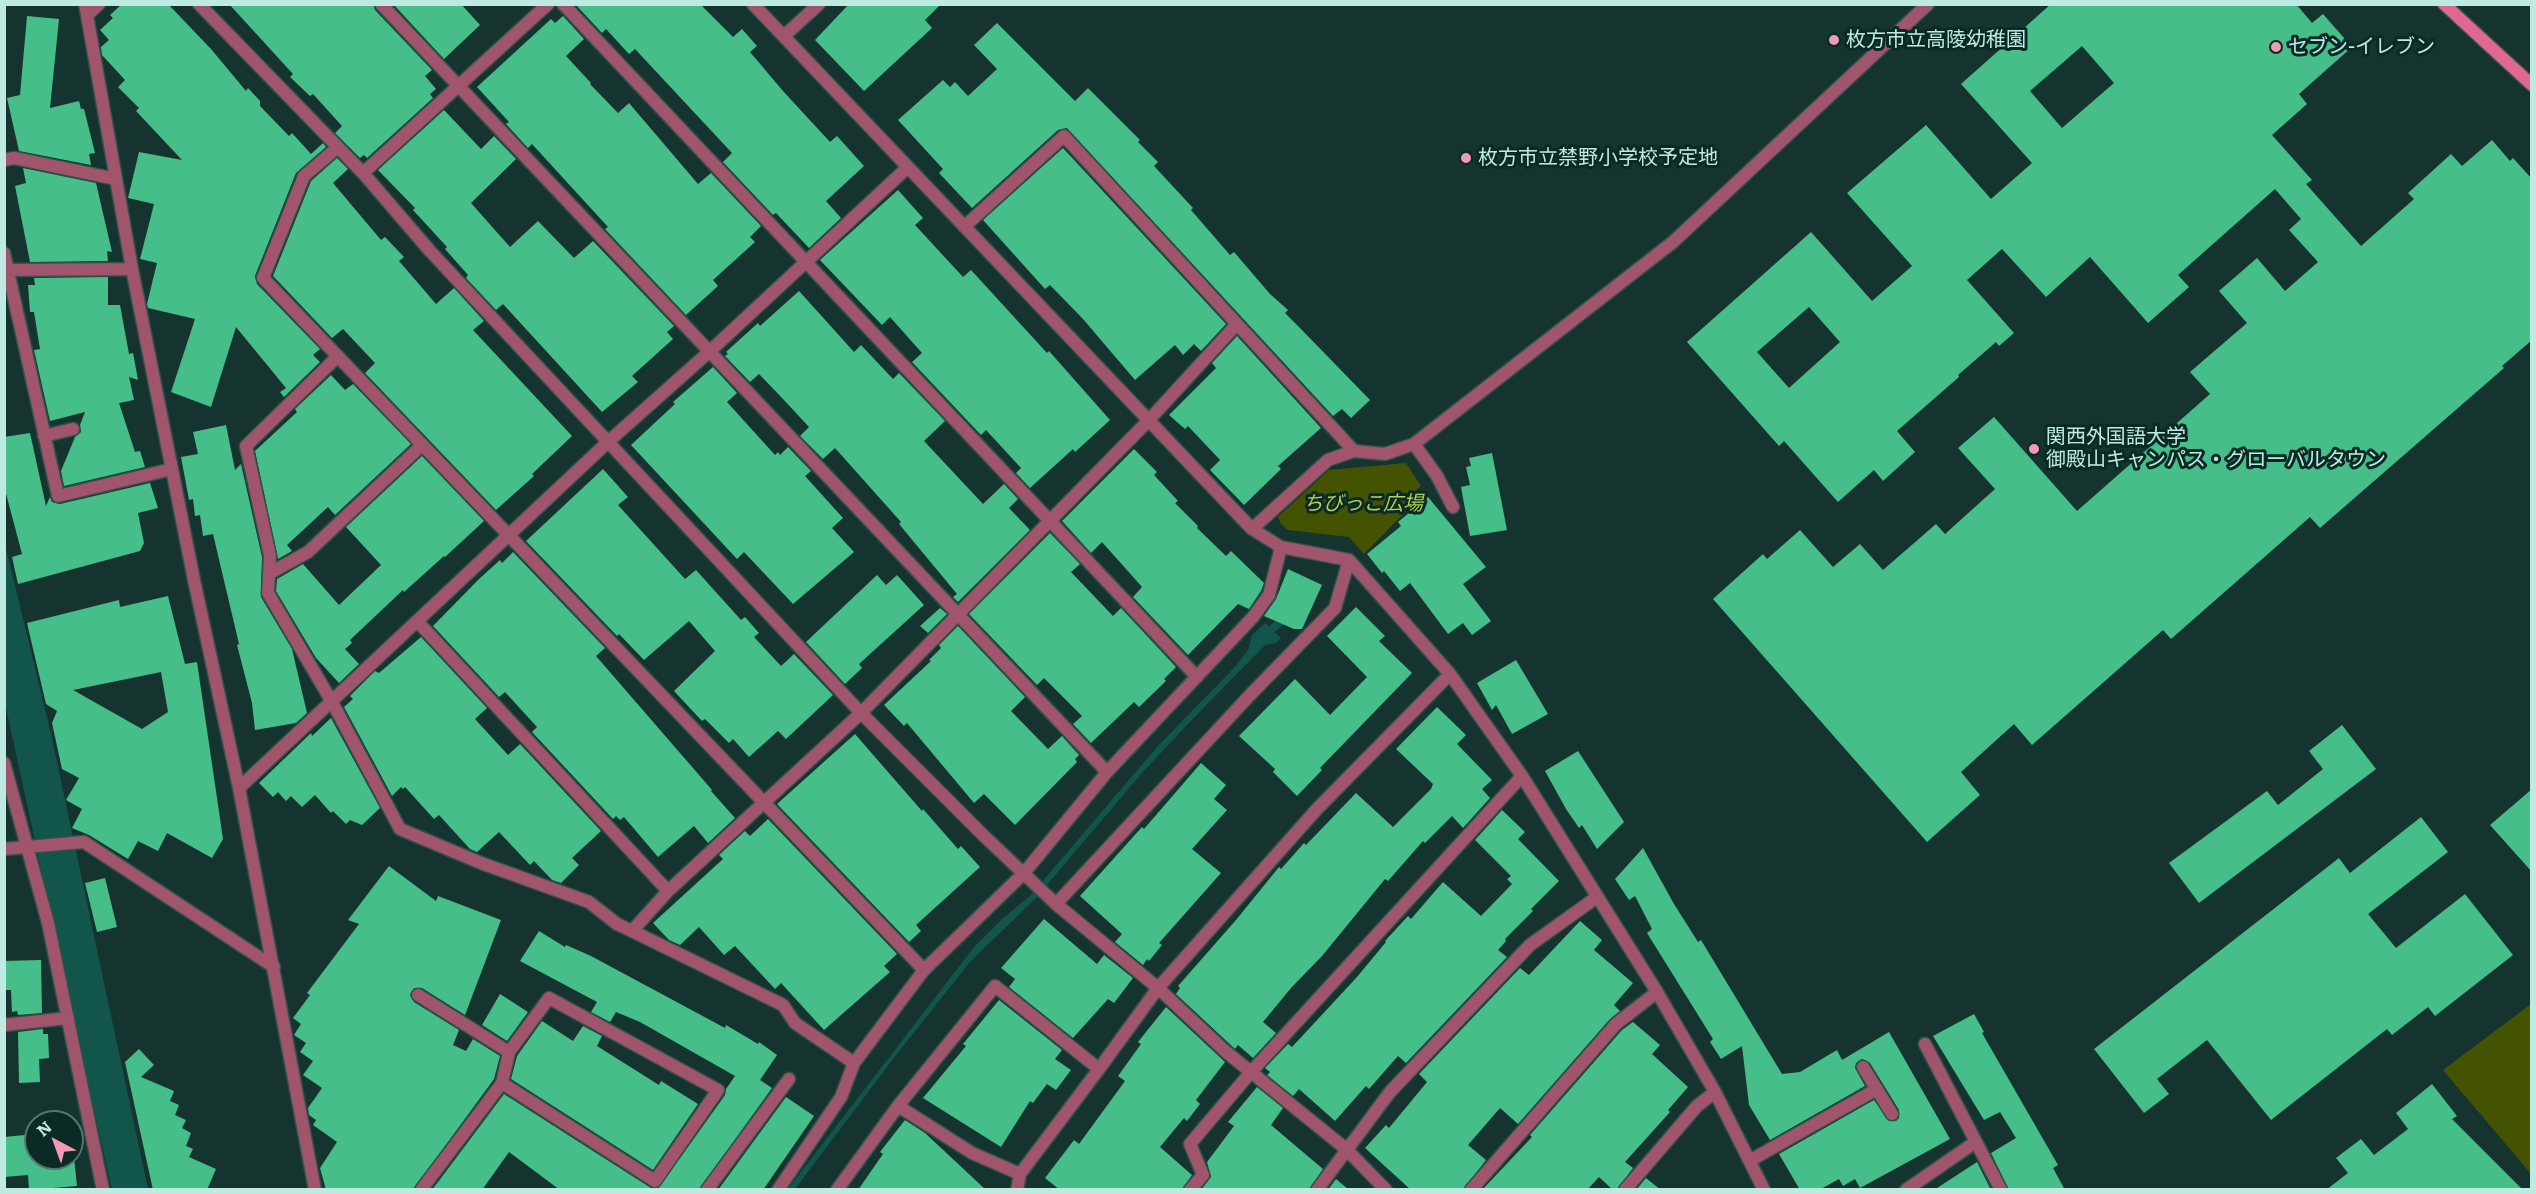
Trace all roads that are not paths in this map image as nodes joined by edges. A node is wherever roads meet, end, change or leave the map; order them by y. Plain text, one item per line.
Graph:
1 (99, 4) edge
2 (199, 4) edge
3 (381, 4) edge
4 (548, 4) edge
5 (563, 4) edge
6 (753, 4) edge
7 (819, 4) edge
8 (1928, 4) edge
9 (2444, 4) edge
10 (86, 10) edge
11 (784, 36) junction
12 (2532, 84) edge
13 (459, 87) junction
14 (338, 148) junction
15 (4, 160) edge
16 (908, 167) junction
17 (363, 173) junction
18 (116, 179) junction
19 (965, 226) junction
20 (4, 253) edge
21 (805, 263) junction
22 (6, 269) edge
23 (132, 269) junction
24 (1237, 324) junction
25 (709, 352) junction
26 (337, 357) junction
27 (1149, 420) junction
28 (73, 429) dead end
29 (44, 436) junction
30 (609, 441) junction
31 (1414, 444) junction
32 (422, 445) junction
33 (1354, 451) junction
34 (172, 470) junction
35 (1453, 507) dead end
36 (1050, 521) junction
37 (1252, 529) junction
38 (509, 537) junction
39 (1281, 547) junction
40 (1349, 560) junction
41 (270, 573) junction
42 (957, 613) junction
43 (418, 622) junction
44 (1450, 674) junction
45 (1197, 677) junction
46 (332, 702) junction
47 (861, 713) junction
48 (4, 763) edge
49 (1107, 772) junction
50 (1522, 776) junction
51 (239, 788) junction
52 (765, 804) junction
53 (26, 846) junction
54 (4, 849) edge
55 (1024, 873) junction
56 (668, 891) junction
57 (1597, 897) junction
58 (1056, 904) junction
59 (632, 931) junction
60 (274, 967) junction
61 (924, 970) junction
62 (1158, 988) junction
63 (1657, 992) junction
64 (418, 995) dead end
65 (68, 1018) junction
66 (4, 1025) edge
67 (1925, 1044) dead end
68 (509, 1052) junction
69 (854, 1063) junction
70 (1863, 1067) dead end
71 (1099, 1069) junction
72 (1251, 1072) junction
73 (789, 1079) dead end
74 (502, 1083) junction
75 (1877, 1089) junction
76 (1715, 1092) junction
77 (898, 1106) junction
78 (1892, 1114) dead end
79 (1974, 1143) junction
80 (1346, 1149) junction
81 (1750, 1160) junction
82 (1020, 1174) junction
83 (103, 1190) edge
84 (315, 1190) edge
85 (421, 1190) edge
86 (707, 1190) edge
87 (778, 1190) edge
88 (837, 1190) edge
89 (1017, 1190) edge
90 (1190, 1190) edge
91 (1317, 1190) edge
92 (1386, 1190) edge
93 (1471, 1190) edge
94 (1625, 1190) edge
95 (1764, 1190) edge
96 (1906, 1190) edge
97 (2001, 1190) edge

1 - 10 street
2 - 14 street
3 - 13 street
4 - 13 street
5 - 21 street
6 - 11 street
7 - 11 street
8 - 31 street
9 - 12 street
10 - 18 street
11 - 16 street
13 - 17 street
13 - 25 street
14 - 17 street
14 - 26 street
15 - 18 street
16 - 19 street
16 - 21 street
17 - 30 street
18 - 23 street
19 - 24 street
19 - 27 street
20 - 22 street
21 - 25 street
21 - 36 street
22 - 23 street
22 - 29 street
23 - 34 street
24 - 27 street
24 - 33 street
25 - 30 street
25 - 42 street
26 - 32 street
26 - 41 street
27 - 36 street
27 - 37 street
28 - 29 street
29 - 34 street
30 - 38 street
30 - 47 street
31 - 33 street
31 - 35 street
32 - 38 street
32 - 41 street
33 - 37 street
34 - 51 street
36 - 42 street
36 - 45 street
37 - 39 street
38 - 43 street
38 - 52 street
39 - 40 street
39 - 45 street
40 - 44 street
40 - 58 street
41 - 46 street
42 - 47 street
42 - 49 street
43 - 46 street
43 - 56 street
44 - 50 street
44 - 62 street
45 - 49 street
46 - 51 street
46 - 59 street
47 - 52 street
47 - 55 street
48 - 53 street
49 - 55 street
50 - 57 street
50 - 72 street
51 - 60 street
52 - 56 street
52 - 61 street
53 - 54 street
53 - 60 street
53 - 65 street
55 - 58 street
55 - 61 street
56 - 59 street
57 - 63 street
57 - 80 street
58 - 62 street
59 - 69 street
60 - 84 street
61 - 69 street
62 - 71 street
62 - 72 street
63 - 76 street
63 - 93 street
64 - 68 street
65 - 66 street
65 - 83 street
67 - 79 street
68 - 74 street
68 - 74 street
69 - 87 street
70 - 75 street
71 - 77 street
71 - 82 street
72 - 80 street
72 - 90 street
73 - 86 street
74 - 85 street
75 - 78 street
75 - 81 street
76 - 81 street
76 - 94 street
77 - 82 street
77 - 88 street
79 - 96 street
79 - 97 street
80 - 91 street
80 - 92 street
81 - 95 street
82 - 89 street

